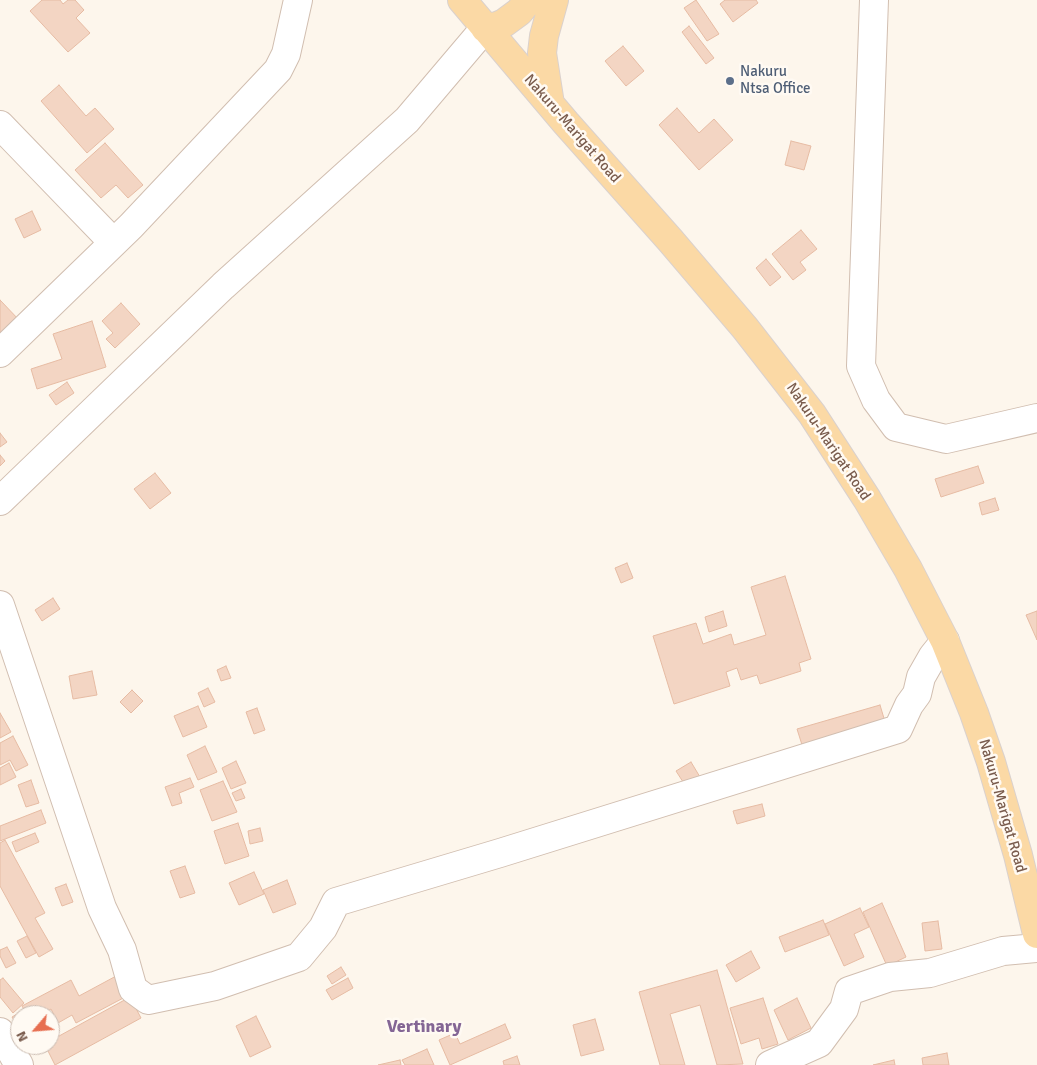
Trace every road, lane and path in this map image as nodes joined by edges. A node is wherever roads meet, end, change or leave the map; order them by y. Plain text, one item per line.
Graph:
1 (298, 0) edge
2 (462, 0) edge
3 (492, 0) edge
4 (529, 0) edge
5 (554, 0) edge
6 (874, 0) edge
7 (485, 28) junction
8 (550, 105) junction
9 (0, 125) edge
10 (113, 242) junction
11 (0, 353) edge
12 (1037, 418) edge
13 (0, 501) edge
14 (0, 605) edge
15 (945, 641) junction
16 (1037, 934) edge
17 (1037, 948) edge
18 (0, 1032) edge
19 (19, 1065) edge
20 (770, 1065) edge

1 - 10 street
2 - 7 main road, Nakuru-Marigat Road
3 - 7 main road
4 - 7 main road
5 - 8 main road
6 - 12 street
7 - 8 main road, Nakuru-Marigat Road
7 - 13 street
8 - 15 main road, Nakuru-Marigat Road
9 - 10 street
10 - 11 street
14 - 15 street
15 - 16 main road, Nakuru-Marigat Road
17 - 20 street
18 - 19 street

